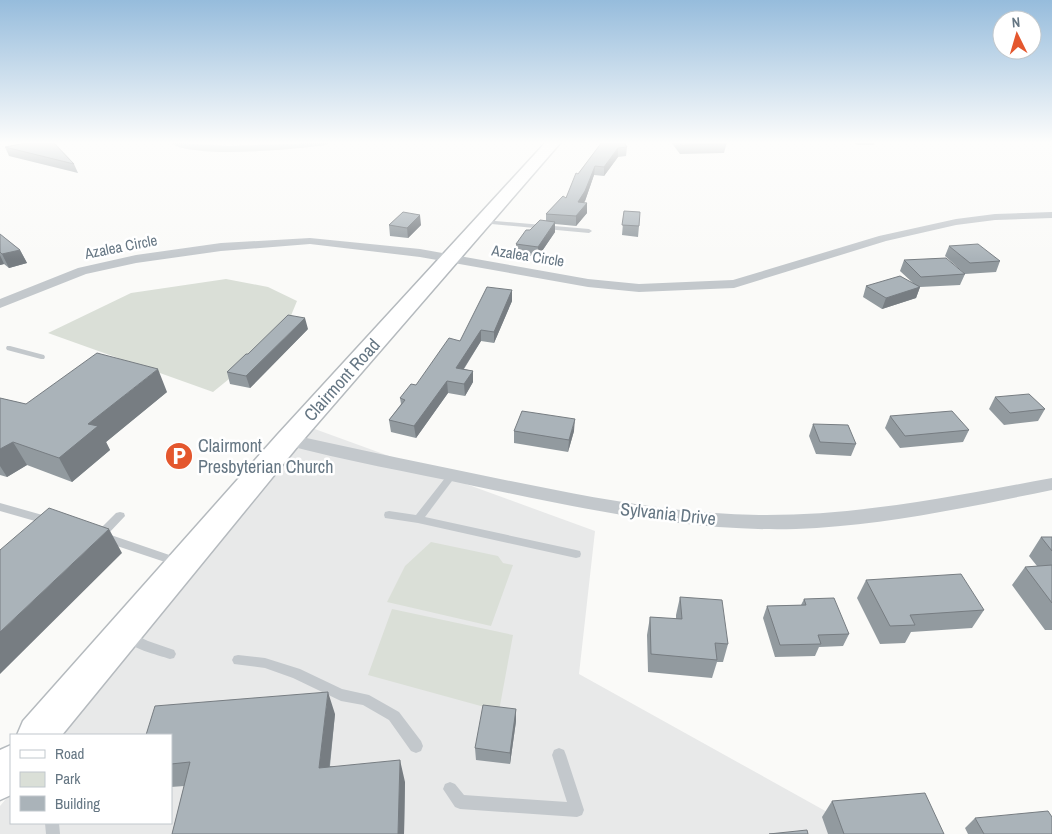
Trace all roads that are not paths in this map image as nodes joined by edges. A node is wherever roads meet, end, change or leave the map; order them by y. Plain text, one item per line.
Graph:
1 (519, 181) edge
2 (1052, 214) edge
3 (483, 222) junction
4 (589, 231) dead end
5 (450, 260) junction
6 (0, 304) edge
7 (10, 348) dead end
8 (41, 357) dead end
9 (288, 440) junction
10 (452, 475) junction
11 (1052, 484) edge
12 (0, 507) edge
13 (389, 515) dead end
14 (120, 516) dead end
15 (418, 520) junction
16 (58, 523) edge
17 (576, 554) dead end
18 (182, 564) junction
19 (124, 634) junction
20 (170, 654) dead end
21 (238, 660) dead end
22 (38, 734) edge
23 (416, 746) dead end
24 (559, 755) dead end
25 (10, 767) edge
26 (0, 779) edge
27 (450, 789) dead end

1 - 3 main road, Clairmont Road
2 - 5 street, Azalea Circle
3 - 4 lane
3 - 5 main road, Clairmont Road
5 - 6 street, Azalea Circle
5 - 9 main road, Clairmont Road
7 - 8 lane
9 - 10 street, Sylvania Drive
9 - 18 main road, Clairmont Road
10 - 11 street, Sylvania Drive
10 - 15 lane
12 - 16 lane
13 - 15 lane
14 - 18 lane
15 - 17 lane
18 - 19 main road, Clairmont Road
19 - 20 lane
19 - 22 main road, Clairmont Road
21 - 23 lane
24 - 27 lane
25 - 26 main road

